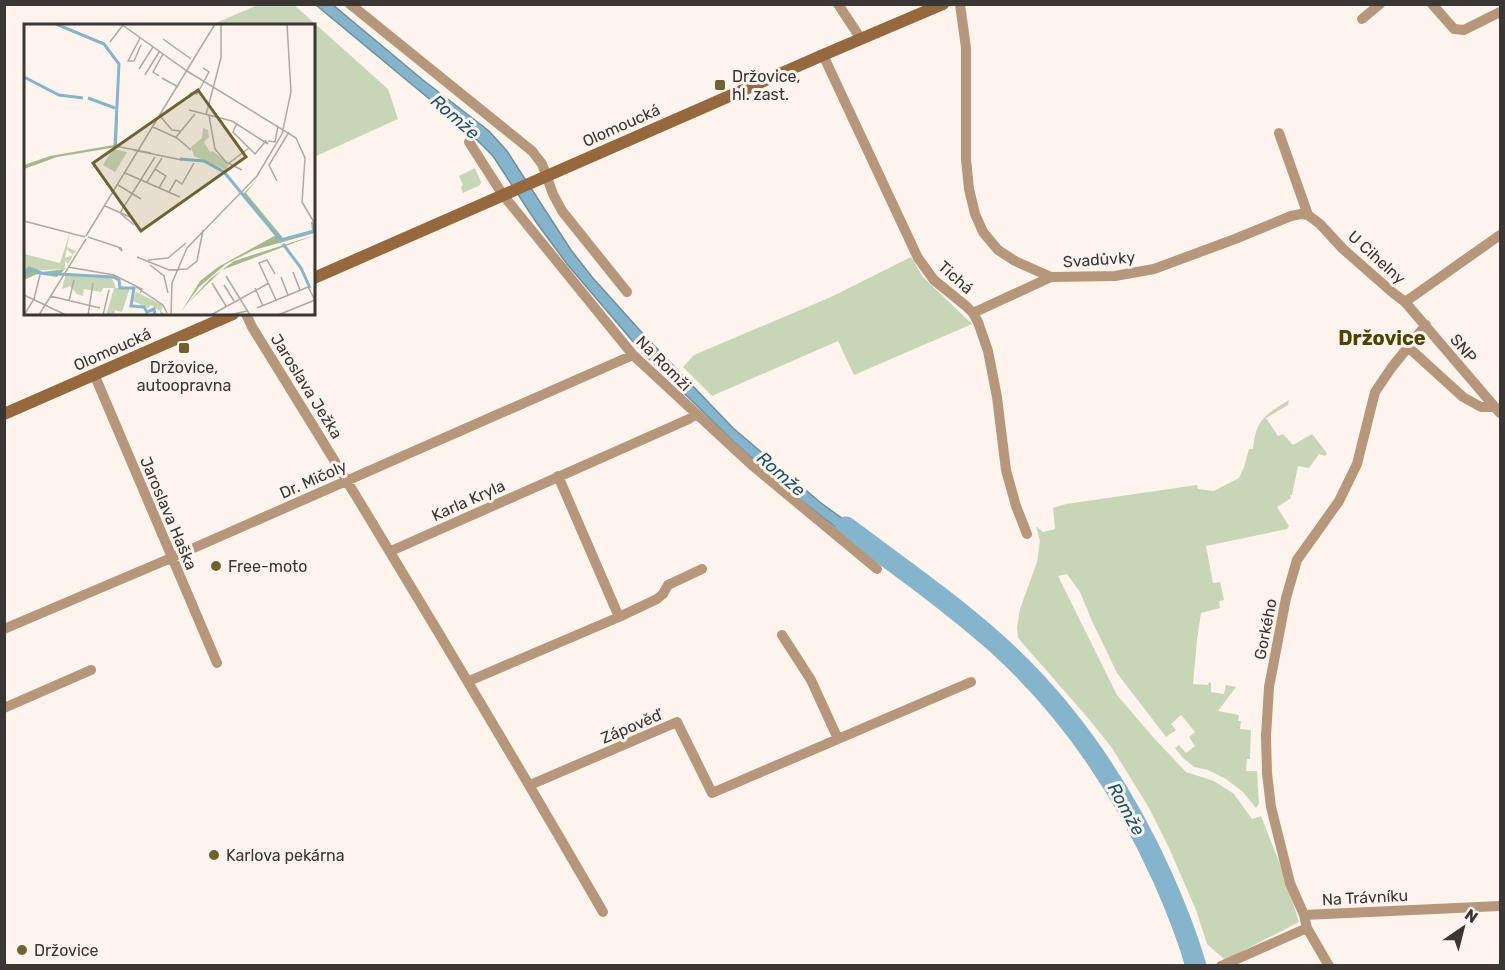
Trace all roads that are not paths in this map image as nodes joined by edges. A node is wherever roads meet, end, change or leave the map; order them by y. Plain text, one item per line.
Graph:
1 (350, 4) edge
2 (838, 4) edge
3 (943, 4) edge
4 (960, 4) edge
5 (1380, 4) edge
6 (1432, 4) edge
7 (1500, 12) edge
8 (1362, 19) dead end
9 (861, 39) junction
10 (823, 55) junction
11 (1279, 134) dead end
12 (469, 142) dead end
13 (543, 177) junction
14 (503, 195) junction
15 (1308, 215) junction
16 (1500, 236) edge
17 (1051, 277) junction
18 (315, 278) edge
19 (627, 292) dead end
20 (1405, 302) junction
21 (973, 313) junction
22 (230, 315) edge
23 (246, 315) edge
24 (1426, 325) junction
25 (1408, 347) junction
26 (633, 355) junction
27 (94, 374) junction
28 (1497, 410) edge
29 (4, 414) edge
30 (696, 414) junction
31 (558, 476) junction
32 (347, 480) junction
33 (1027, 534) dead end
34 (391, 551) junction
35 (171, 558) junction
36 (702, 568) dead end
37 (878, 569) dead end
38 (619, 617) junction
39 (4, 629) edge
40 (782, 635) dead end
41 (217, 663) dead end
42 (91, 670) dead end
43 (469, 681) junction
44 (971, 682) dead end
45 (4, 708) edge
46 (838, 739) junction
47 (530, 786) junction
48 (1500, 906) edge
49 (603, 912) dead end
50 (1304, 915) junction
51 (1307, 928) junction
52 (1221, 966) edge
53 (1329, 966) edge

1 - 13 street
2 - 9 street
3 - 9 street, Olomoucká
4 - 17 street, Svadůvky
5 - 8 street
6 - 7 street
9 - 10 street, Olomoucká
10 - 13 street, Olomoucká
10 - 21 street, Tichá
11 - 15 street, U Cihelny
12 - 14 street, Na Romži
13 - 14 street, Olomoucká
13 - 19 street
14 - 18 street, Olomoucká
14 - 26 street, Na Romži
15 - 17 street, Svadůvky
15 - 20 street, U Cihelny
16 - 20 street, U Cihelny
17 - 21 street
20 - 24 street, SNP
21 - 33 street, Tichá
22 - 27 street, Olomoucká
23 - 32 street, Jaroslava Ježka
24 - 25 street, Gorkého
24 - 28 street, SNP
25 - 28 street
25 - 50 street, Gorkého
26 - 30 street, Na Romži
26 - 32 street, Dr. Mičoly
27 - 29 street, Olomoucká
27 - 35 street, Jaroslava Haška
30 - 31 street, Karla Kryla
30 - 37 street, Na Romži
31 - 34 street, Karla Kryla
31 - 38 street
32 - 34 street, Jaroslava Ježka
32 - 35 street, Dr. Mičoly
34 - 43 street, Jaroslava Ježka
35 - 39 street, Dr. Mičoly
35 - 41 street, Jaroslava Haška
36 - 38 street
38 - 43 street
40 - 46 street
42 - 45 street
43 - 47 street, Jaroslava Ježka
44 - 46 street, Zápověď
46 - 47 street, Zápověď
47 - 49 street, Jaroslava Ježka
48 - 50 street, Na Trávníku
50 - 51 street, Gorkého
51 - 52 street
51 - 53 street, Gorkého

